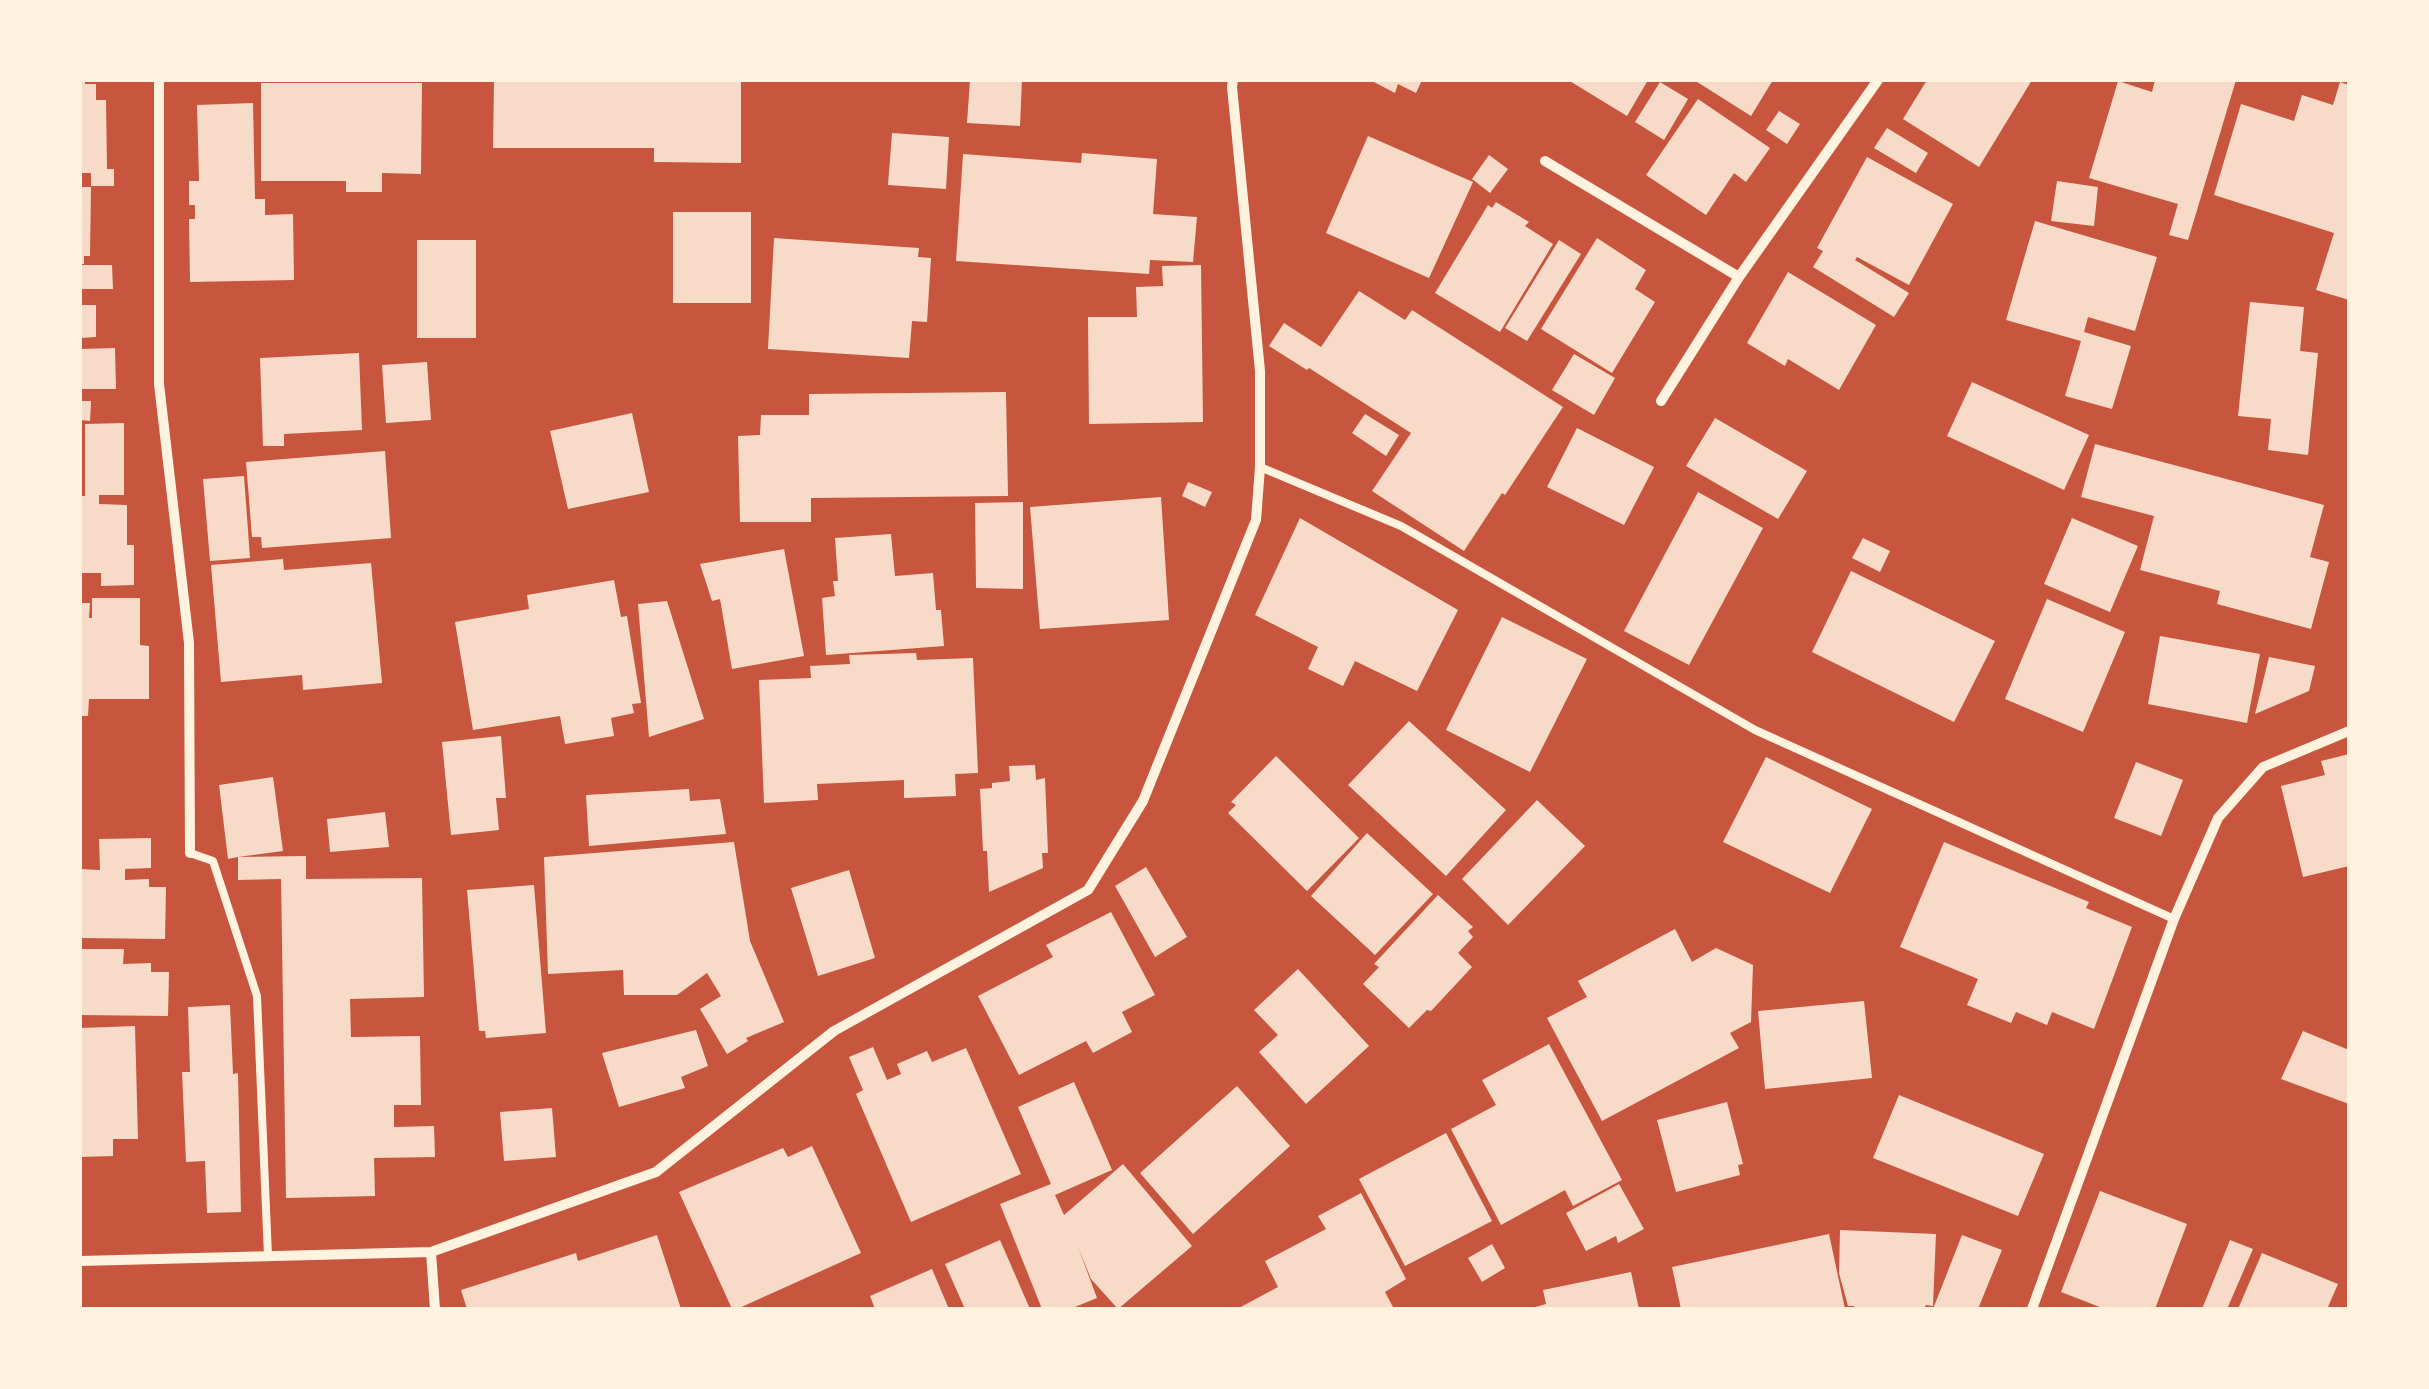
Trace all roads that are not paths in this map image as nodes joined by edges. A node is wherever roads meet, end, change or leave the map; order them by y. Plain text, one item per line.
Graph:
1 (160, 80) edge
2 (1233, 80) edge
3 (1878, 80) edge
4 (1546, 161) dead end
5 (1739, 277) junction
6 (1660, 400) dead end
7 (1260, 467) junction
8 (2349, 731) edge
9 (190, 853) joint
10 (2174, 919) junction
11 (431, 1252) junction
12 (268, 1256) junction
13 (80, 1262) edge
14 (435, 1309) edge
15 (2032, 1309) edge

1 - 9 street
2 - 7 street
3 - 5 street
4 - 5 street
5 - 6 street
7 - 10 lane
7 - 11 street
8 - 10 street
9 - 12 lane
10 - 15 street
11 - 12 street
11 - 14 street
12 - 13 street

